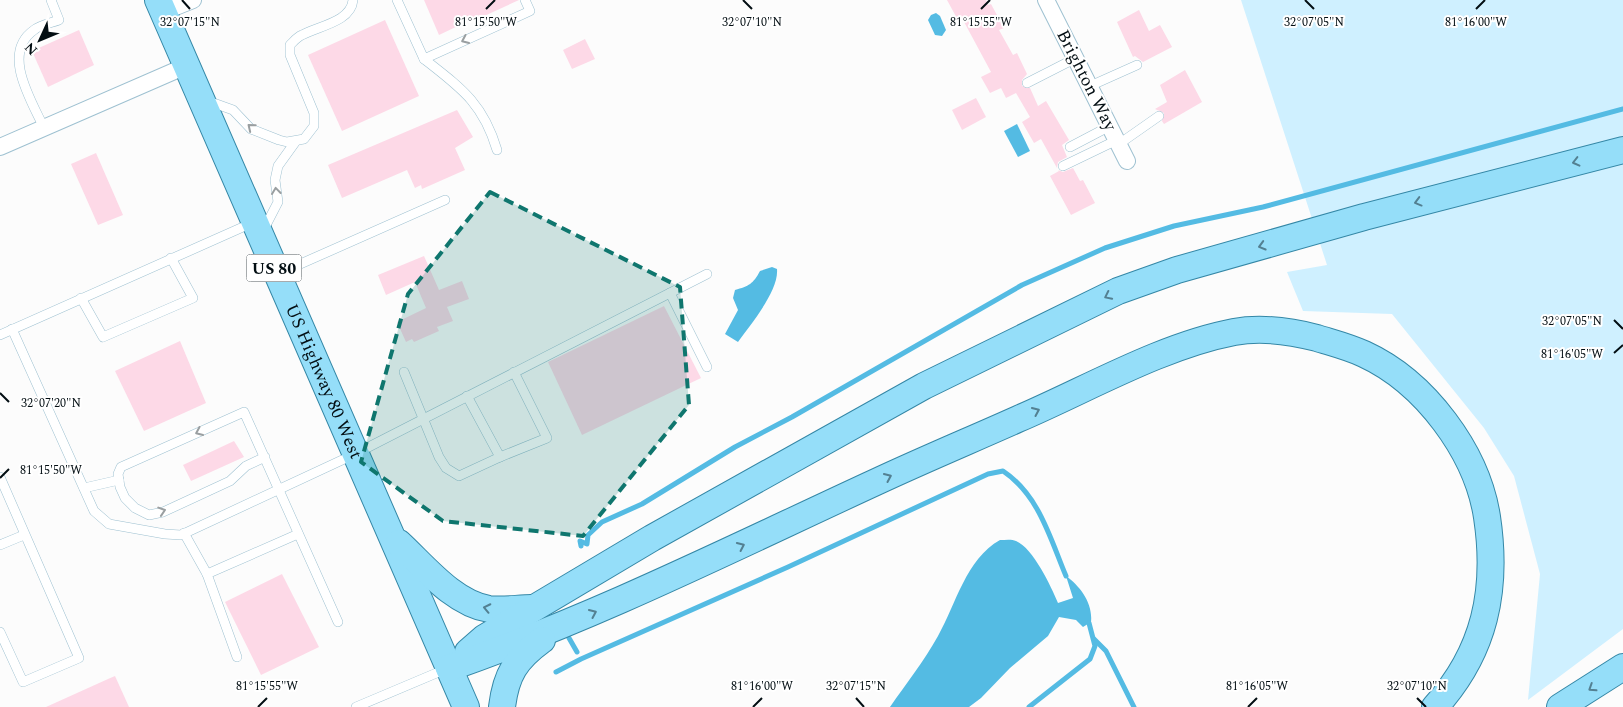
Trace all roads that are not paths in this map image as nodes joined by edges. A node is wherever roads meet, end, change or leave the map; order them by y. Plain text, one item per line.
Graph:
1 (51, 0) edge
2 (193, 0) edge
3 (353, 0) edge
4 (397, 0) edge
5 (525, 0) edge
6 (1046, 0) edge
7 (161, 6) edge
8 (1076, 58) junction
9 (424, 59) junction
10 (1137, 65) dead end
11 (186, 66) junction
12 (1028, 83) dead end
13 (1090, 86) junction
14 (200, 98) junction
15 (1159, 116) dead end
16 (44, 128) junction
17 (1116, 137) junction
18 (296, 141) junction
19 (0, 147) edge
20 (1070, 147) dead end
21 (497, 150) dead end
22 (1623, 150) edge
23 (1127, 161) dead end
24 (1064, 166) dead end
25 (445, 200) dead end
26 (257, 229) junction
27 (171, 258) junction
28 (277, 274) junction
29 (707, 274) dead end
30 (670, 293) junction
31 (81, 298) junction
32 (12, 329) junction
33 (0, 335) edge
34 (707, 366) dead end
35 (404, 372) dead end
36 (514, 372) junction
37 (467, 396) junction
38 (422, 419) junction
39 (355, 454) junction
40 (265, 456) junction
41 (500, 457) junction
42 (0, 477) edge
43 (119, 480) junction
44 (84, 488) junction
45 (278, 490) junction
46 (184, 533) junction
47 (298, 534) junction
48 (24, 535) junction
49 (391, 536) junction
50 (0, 545) edge
51 (207, 574) junction
52 (535, 607) junction
53 (338, 622) dead end
54 (557, 629) junction
55 (0, 632) edge
56 (237, 657) dead end
57 (449, 668) junction
58 (1623, 668) edge
59 (356, 707) edge
60 (466, 707) edge
61 (502, 707) edge
62 (1435, 707) edge
63 (1560, 707) edge

1 - 16 lane
2 - 7 street
3 - 18 lane
4 - 9 lane
5 -> 9 lane
6 - 8 street, Brighton Way
7 - 11 main road, US Highway 80 West / US 80
8 - 12 lane
8 - 13 street, Brighton Way
9 - 21 lane
10 - 13 lane
11 - 14 main road, US Highway 80 West / US 80
11 - 16 street
13 - 17 street, Brighton Way
18 -> 14 lane
14 - 26 main road, US Highway 80 West / US 80
15 - 17 lane
16 - 19 street
17 - 20 lane
17 - 23 street, Brighton Way
17 - 24 lane
26 -> 18 lane
22 -> 52 main road
25 - 28 lane
26 - 27 lane
26 - 28 main road, US Highway 80 West / US 80
27 - 31 lane
27 - 31 lane
28 - 39 main road, US Highway 80 West / US 80
29 - 30 lane
30 - 34 lane
30 - 36 lane
31 - 32 lane
32 - 33 lane
32 - 44 lane
35 - 38 lane
36 - 37 lane
36 - 41 lane
37 - 38 lane
37 - 41 lane
38 - 39 lane
38 - 41 lane
39 - 45 lane
39 - 49 main road, US Highway 80 West / US 80
43 -> 40 lane
40 -> 43 lane
40 - 45 lane
42 - 48 lane
43 - 44 lane
44 - 46 lane
45 - 46 lane
45 - 47 lane
46 - 51 lane
47 - 51 lane
47 - 53 lane
48 - 50 lane
48 - 55 lane
52 -> 49 main road
49 - 57 main road, US Highway 80 West / US 80
51 - 56 lane
52 - 57 main road
54 - 57 main road
54 - 61 main road
54 -> 62 main road
57 - 59 lane
57 - 60 main road, US Highway 80 West / US 80
58 -> 63 main road

